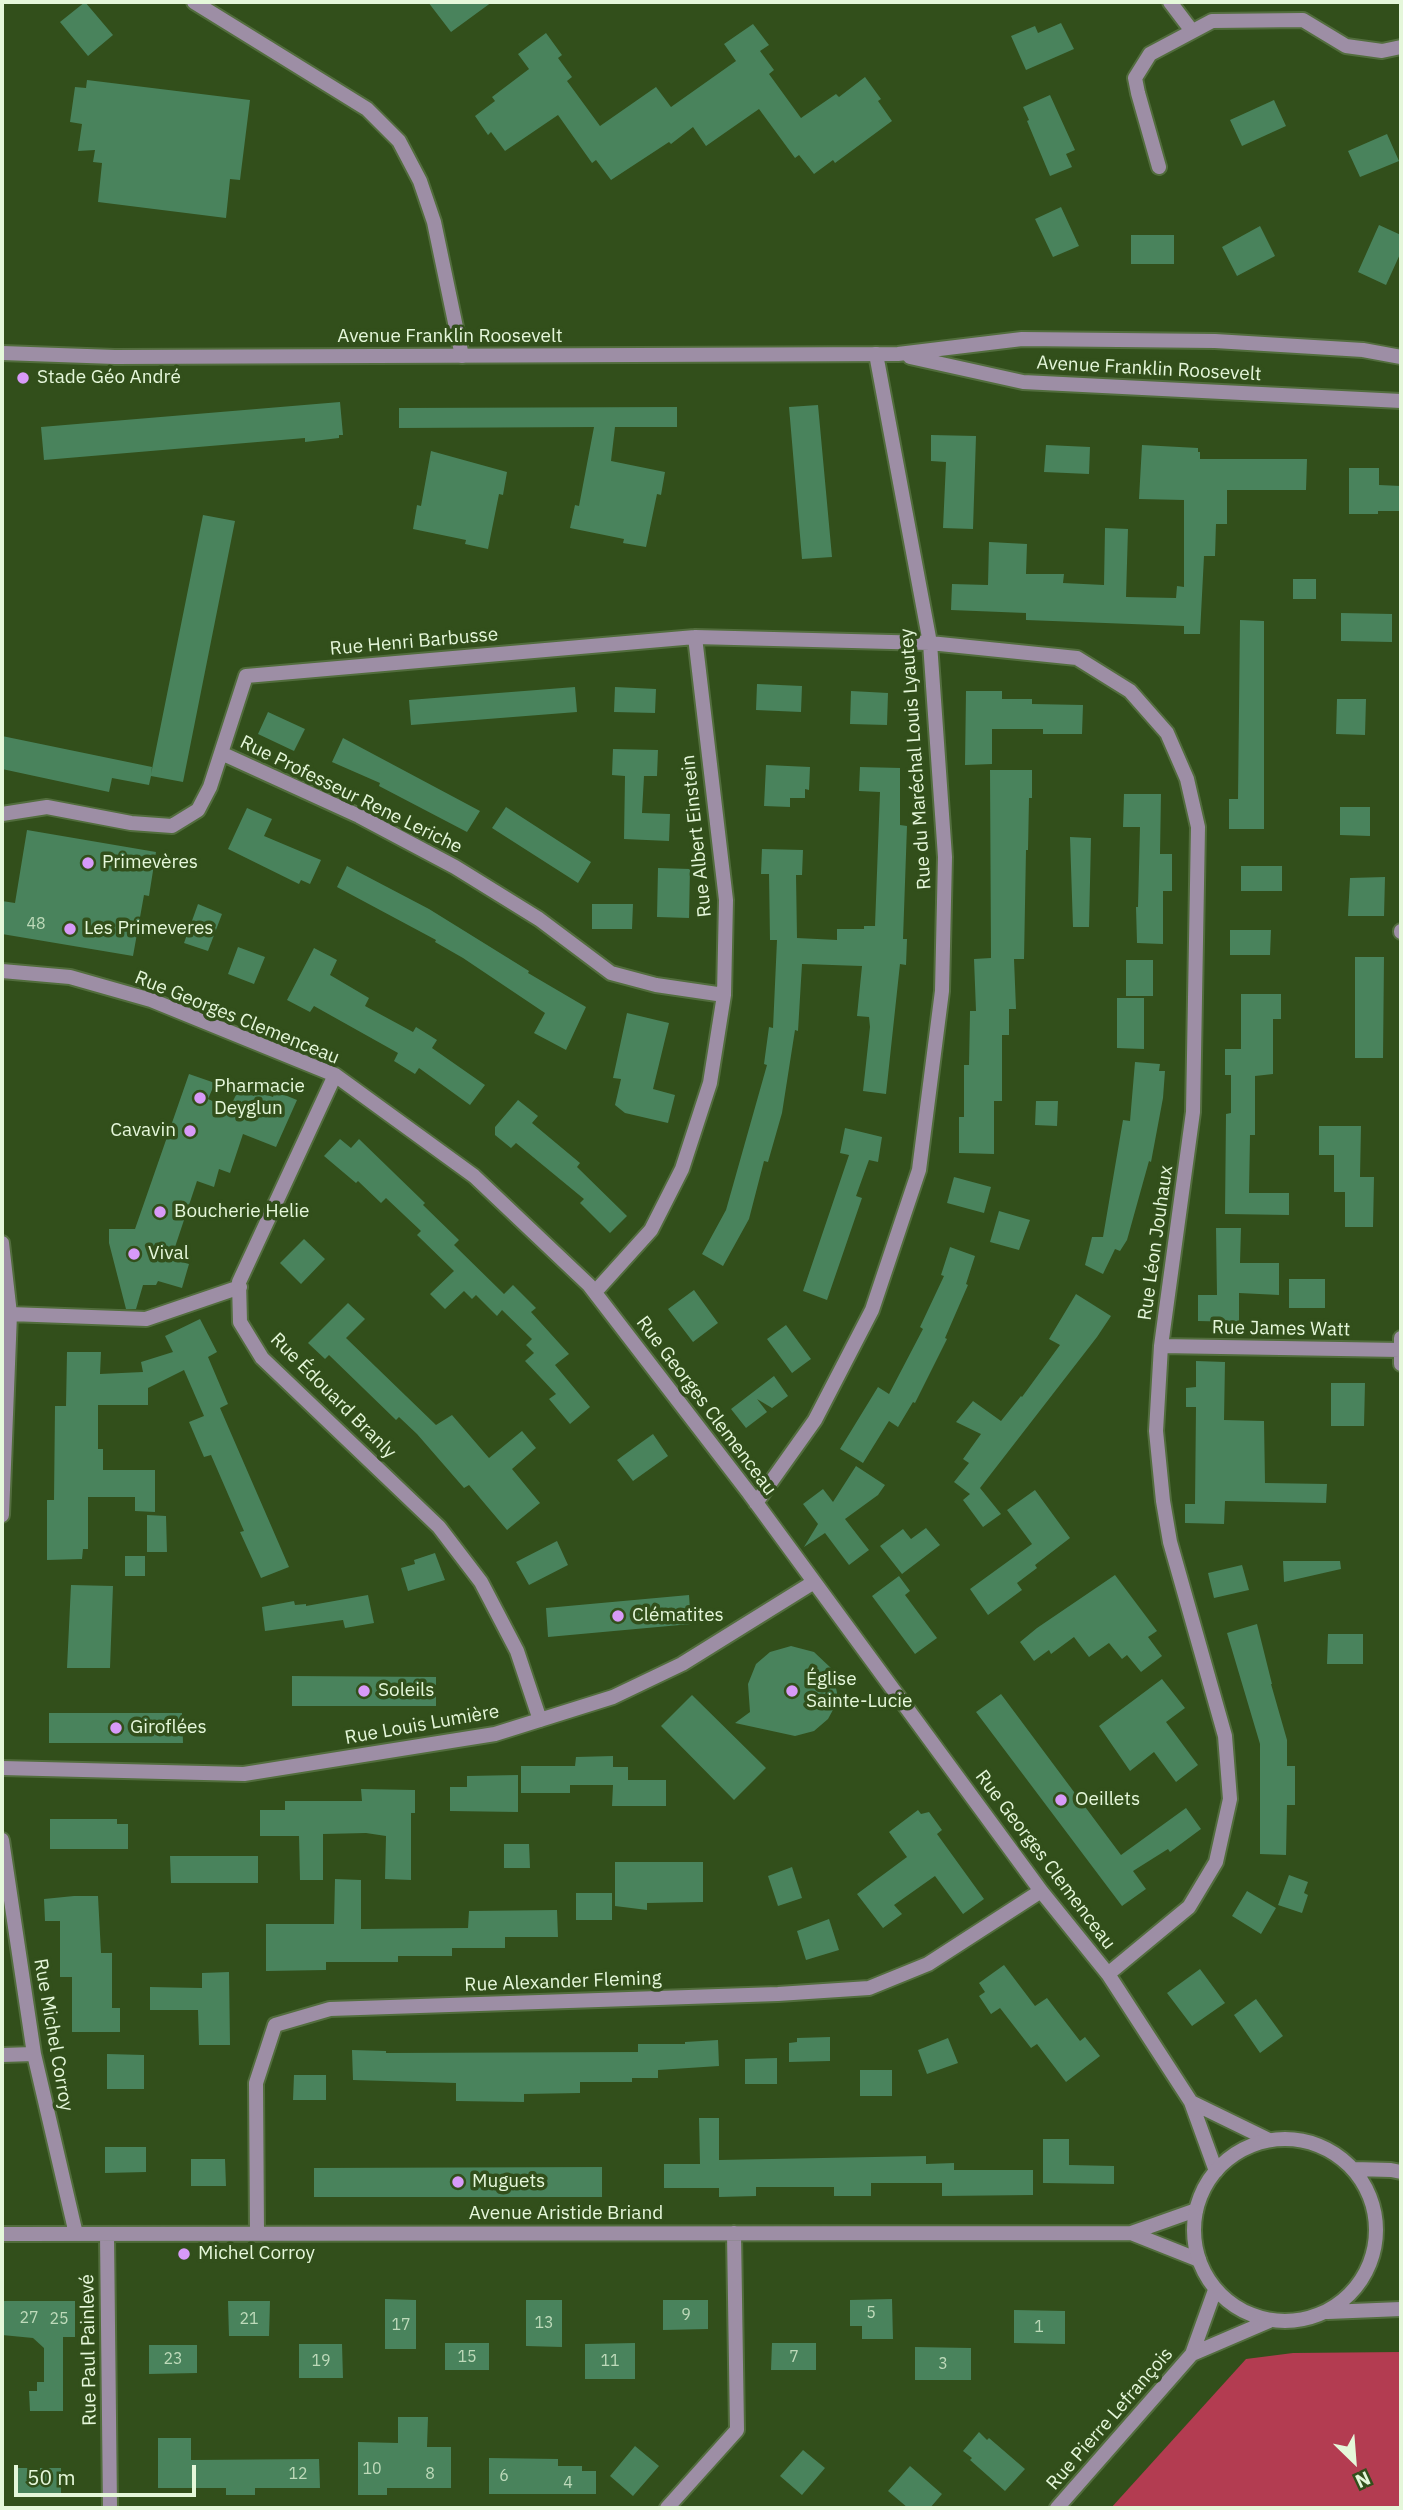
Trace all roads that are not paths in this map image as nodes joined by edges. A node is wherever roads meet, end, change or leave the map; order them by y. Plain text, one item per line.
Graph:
1 (194, 2) edge
2 (1170, 2) edge
3 (1192, 31) junction
4 (1401, 47) edge
5 (1159, 167) dead end
6 (2, 354) edge
7 (876, 354) junction
8 (898, 354) junction
9 (462, 356) junction
10 (1401, 357) edge
11 (1401, 401) edge
12 (695, 637) junction
13 (930, 643) junction
14 (221, 753) junction
15 (2, 814) edge
16 (2, 971) edge
17 (724, 995) junction
18 (335, 1075) junction
19 (2, 1243) edge
20 (240, 1287) junction
21 (595, 1292) junction
22 (10, 1314) junction
23 (1401, 1338) edge
24 (1161, 1346) junction
25 (1401, 1350) edge
26 (1401, 1364) edge
27 (756, 1503) junction
28 (2, 1515) edge
29 (814, 1582) junction
30 (540, 1720) junction
31 (2, 1768) edge
32 (2, 1840) edge
33 (1041, 1891) junction
34 (1108, 1974) junction
35 (34, 2054) junction
36 (2, 2055) edge
37 (1191, 2102) junction
38 (1269, 2140) junction
39 (1354, 2169) junction
40 (1216, 2171) junction
41 (1401, 2172) edge
42 (1196, 2210) junction
43 (734, 2233) junction
44 (1131, 2233) junction
45 (2, 2234) edge
46 (76, 2234) junction
47 (107, 2234) junction
48 (257, 2234) junction
49 (1199, 2260) junction
50 (1215, 2290) junction
51 (1401, 2309) edge
52 (1327, 2312) junction
53 (1269, 2321) junction
54 (1192, 2354) junction
55 (110, 2508) edge
56 (667, 2508) edge
57 (1057, 2508) edge

1 - 9 street
2 - 3 street
3 - 4 street
3 - 5 street
6 - 9 street, Avenue Franklin Roosevelt
7 - 8 street, Avenue Franklin Roosevelt
7 - 9 street, Avenue Franklin Roosevelt
7 - 13 street, Rue du Maréchal Louis Lyautey
8 - 10 street, Avenue Franklin Roosevelt
8 - 11 street, Avenue Franklin Roosevelt
12 - 13 street, Rue Henri Barbusse
12 - 14 street, Rue Henri Barbusse
12 - 17 street, Rue Albert Einstein
13 - 24 street, Rue Léon Jouhaux
13 - 27 street, Rue du Maréchal Louis Lyautey
14 - 15 street, Rue Henri Barbusse
14 - 17 street, Rue Professeur Rene Leriche
16 - 18 street, Rue Georges Clemenceau
17 - 21 street, Rue Albert Einstein
18 - 20 street, Rue Édouard Branly
18 - 21 street, Rue Georges Clemenceau
19 - 22 street
20 - 22 street
20 - 30 street, Rue Édouard Branly
21 - 27 street, Rue Georges Clemenceau
22 - 28 street
23 - 25 street
24 - 25 street, Rue James Watt
24 - 34 street, Rue Léon Jouhaux
25 - 26 street
27 - 29 street, Rue Georges Clemenceau
29 - 30 street, Rue Louis Lumière
29 - 33 street, Rue Georges Clemenceau
30 - 31 street, Rue Louis Lumière
32 - 35 street, Rue Michel Corroy
33 - 34 street, Rue Georges Clemenceau
33 - 48 street, Rue Alexander Fleming
34 - 37 street, Rue Georges Clemenceau
35 - 36 street
35 - 46 street, Rue Michel Corroy
37 - 38 street
37 - 40 street, Rue Georges Clemenceau
38 - 39 street
38 - 40 street
39 - 41 street
39 - 52 street
40 - 42 street
42 - 44 street, Avenue Aristide Briand
42 - 49 street
43 - 44 street, Avenue Aristide Briand
43 - 48 street, Avenue Aristide Briand
43 - 56 street
44 - 49 street, Avenue Aristide Briand
45 - 46 street, Avenue Aristide Briand
46 - 47 street, Avenue Aristide Briand
47 - 48 street, Avenue Aristide Briand
47 - 55 street, Rue Paul Painlevé
49 - 50 street
50 - 53 street
50 - 54 street, Rue Pierre Lefrançois
51 - 52 street
52 - 53 street
53 - 54 street, Rue Pierre Lefrançois
54 - 57 street, Rue Pierre Lefrançois

